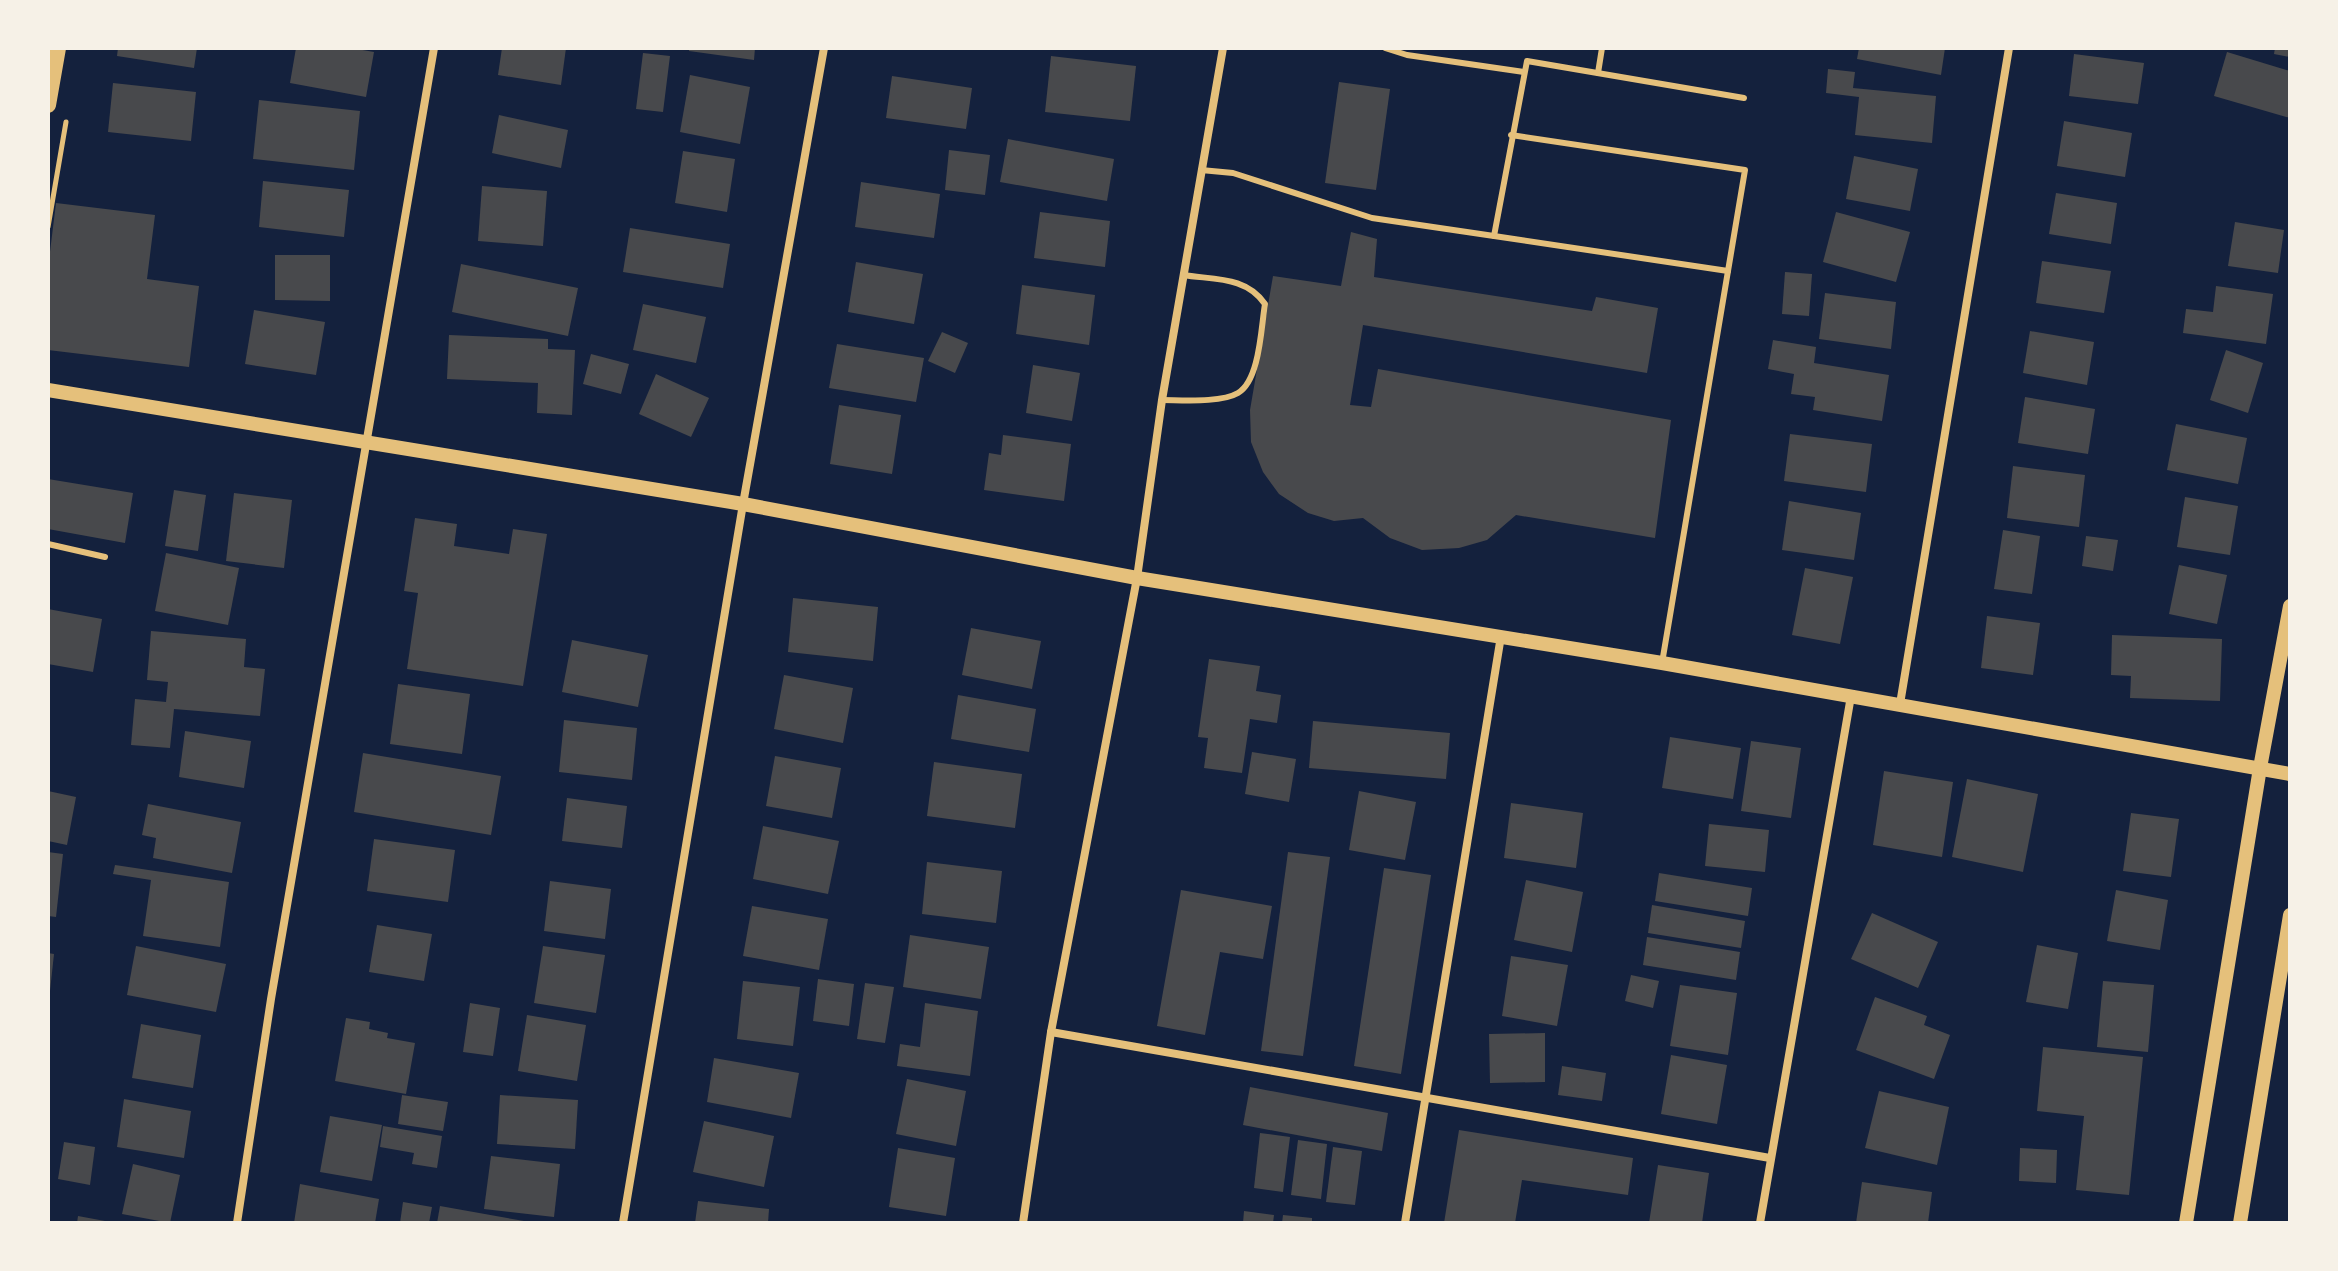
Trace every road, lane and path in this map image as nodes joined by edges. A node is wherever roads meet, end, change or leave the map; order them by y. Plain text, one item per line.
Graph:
1 (58, 48) edge
2 (434, 48) edge
3 (824, 48) edge
4 (1223, 48) edge
5 (1385, 48) edge
6 (1602, 48) edge
7 (2009, 48) edge
8 (1524, 72) junction
9 (1598, 73) junction
10 (1744, 98) dead end
11 (48, 105) edge
12 (67, 111) dead end
13 (1511, 135) junction
14 (1201, 170) junction
15 (48, 227) edge
16 (1494, 236) junction
17 (1728, 271) junction
18 (1183, 275) junction
19 (48, 390) edge
20 (1162, 400) junction
21 (368, 443) junction
22 (743, 504) junction
23 (48, 544) edge
24 (105, 557) dead end
25 (1137, 578) junction
26 (2290, 606) edge
27 (1501, 635) junction
28 (1662, 663) junction
29 (1851, 695) junction
30 (1900, 704) junction
31 (2260, 768) junction
32 (2290, 774) edge
33 (2290, 915) edge
34 (1051, 1032) junction
35 (1426, 1098) junction
36 (1770, 1158) junction
37 (237, 1223) edge
38 (623, 1223) edge
39 (1023, 1223) edge
40 (1405, 1223) edge
41 (1760, 1223) edge
42 (2186, 1223) edge
43 (2240, 1223) edge

1 - 11 main road
2 - 21 street
3 - 22 street
4 - 14 street
5 - 8 lane
6 - 9 lane
7 - 30 street
8 - 9 lane
8 - 13 lane
9 - 10 lane
12 - 15 path
13 - 16 lane
13 - 17 lane
14 - 16 lane
14 - 18 street
16 - 17 lane
17 - 28 lane
18 - 20 street
18 - 20 lane
19 - 21 street
20 - 25 street
21 - 22 street
21 - 37 street
22 - 25 street
22 - 38 street
23 - 24 lane
25 - 27 street
25 - 34 street
26 - 31 street
27 - 28 street
27 - 35 street
28 - 29 street
29 - 30 street
29 - 36 street
30 - 31 street
31 - 32 street
31 - 42 street
33 - 43 street
34 - 35 street
34 - 39 street
35 - 36 street
35 - 40 street
36 - 41 street

